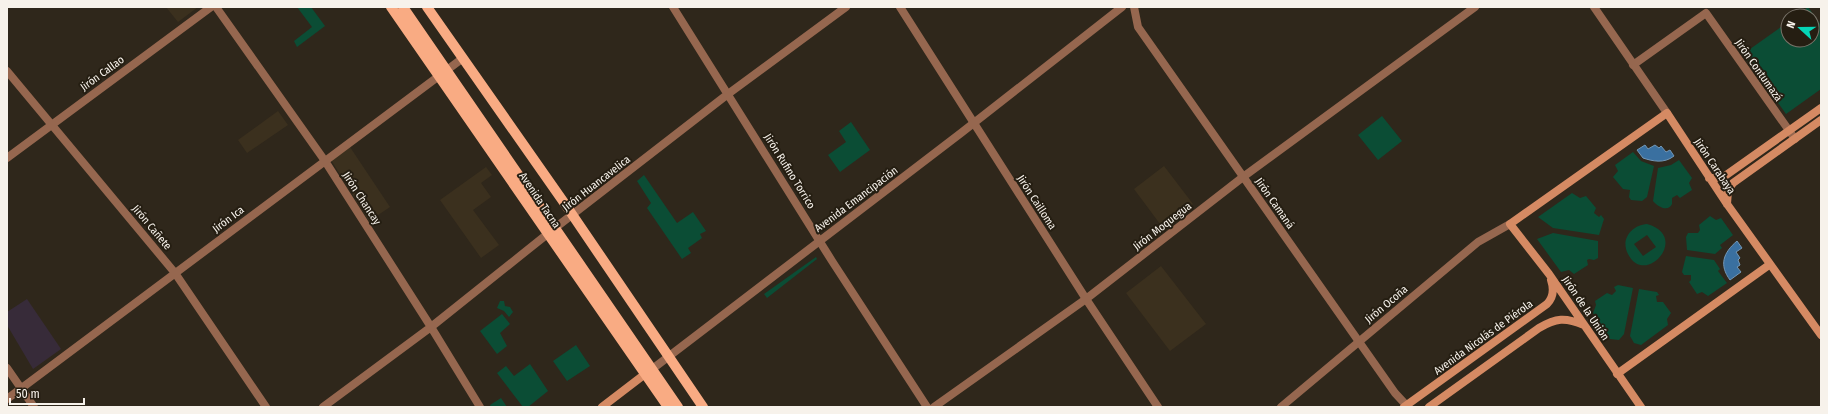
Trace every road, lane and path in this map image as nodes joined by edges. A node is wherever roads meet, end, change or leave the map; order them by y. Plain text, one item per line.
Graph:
1 (211, 7) edge
2 (216, 7) edge
3 (391, 7) edge
4 (403, 7) edge
5 (427, 7) edge
6 (673, 7) edge
7 (846, 7) edge
8 (900, 7) edge
9 (1122, 7) edge
10 (1134, 7) edge
11 (1475, 7) edge
12 (1594, 7) edge
13 (462, 58) junction
14 (1634, 65) junction
15 (7, 71) edge
16 (443, 73) junction
17 (728, 94) junction
18 (1821, 108) edge
19 (1667, 113) junction
20 (1821, 120) edge
21 (974, 123) junction
22 (53, 124) junction
23 (1788, 131) junction
24 (1795, 139) junction
25 (7, 158) edge
26 (325, 161) junction
27 (1243, 177) junction
28 (1709, 178) junction
29 (1727, 204) junction
30 (574, 213) junction
31 (1510, 224) junction
32 (551, 230) junction
33 (820, 240) junction
34 (1769, 264) junction
35 (175, 272) junction
36 (1549, 274) junction
37 (1086, 299) junction
38 (1584, 325) junction
39 (432, 326) junction
40 (1821, 335) edge
41 (1359, 341) junction
42 (669, 357) junction
43 (7, 368) edge
44 (648, 372) junction
45 (1617, 374) junction
46 (20, 389) junction
47 (7, 399) edge
48 (1406, 406) edge
49 (34, 407) edge
50 (266, 407) edge
51 (323, 407) edge
52 (480, 407) edge
53 (602, 407) edge
54 (668, 407) edge
55 (678, 407) edge
56 (703, 407) edge
57 (927, 407) edge
58 (934, 407) edge
59 (1158, 407) edge
60 (1281, 407) edge
61 (1429, 407) edge
62 (1641, 407) edge

1 - 22 street, Jirón Callao
2 - 26 street, Jirón Chancay
3 - 16 main road, Avenida Tacna
4 - 16 main road, Avenida Tacna
5 - 13 main road, Avenida Tacna
6 - 17 street, Jirón Rufino Torrico
7 - 17 street, Jirón Huancavelica
8 - 21 street, Jirón Cailloma
9 - 21 street, Avenida Emancipación
10 - 27 street, Jirón Camaná
11 - 27 street, Jirón Moquegua
12 - 14 street, Jirón Carabaya
13 - 16 street, Jirón Ica
13 - 30 main road, Avenida Tacna
14 - 19 street, Jirón Carabaya
14 - 23 street, Jirón Contumazá
15 - 22 street, Jirón Cañete
16 - 26 street, Jirón Ica
16 - 32 main road, Avenida Tacna
17 - 30 street, Jirón Huancavelica
17 - 33 street, Jirón Rufino Torrico
18 - 23 main road
19 - 28 main road, Jirón Carabaya
19 - 31 main road
20 - 24 main road
21 - 33 street, Avenida Emancipación
21 - 37 street, Jirón Cailloma
22 - 25 street, Jirón Callao
22 - 35 street, Jirón Cañete
23 - 24 street, Jirón Contumazá
23 - 28 main road
24 - 29 main road
26 - 35 street, Jirón Ica
26 - 39 street, Jirón Chancay
27 - 37 street, Jirón Moquegua
27 - 41 street, Jirón Camaná
28 - 29 main road, Jirón Carabaya
29 - 34 main road, Jirón Carabaya
30 - 32 street, Jirón Huancavelica
30 - 42 main road, Avenida Tacna
31 - 36 main road, Jirón de la Unión
31 - 41 street, Jirón Ocoña
32 - 39 street, Jirón Huancavelica
32 - 44 main road, Avenida Tacna
33 - 42 street, Avenida Emancipación
33 - 57 street, Jirón Rufino Torrico
34 - 40 main road, Jirón Carabaya
34 - 45 main road
35 - 46 street, Jirón Ica
35 - 50 street, Jirón Cañete
36 - 38 main road, Jirón de la Unión
36 - 48 main road, Avenida Nicolás de Piérola
37 - 58 street, Jirón Moquegua
37 - 59 street, Jirón Cailloma
38 - 45 main road, Jirón de la Unión
38 - 61 main road
39 - 51 street, Jirón Huancavelica
39 - 52 street, Jirón Chancay
41 - 48 street, Jirón Camaná
41 - 60 street, Jirón Ocoña
42 - 44 street, Avenida Emancipación
42 - 56 main road, Avenida Tacna
43 - 46 street
44 - 53 main road, Avenida Emancipación
44 - 54 main road, Avenida Tacna
44 - 55 main road, Avenida Tacna
45 - 62 main road, Jirón de la Unión
46 - 47 street, Jirón Ica
46 - 49 street

